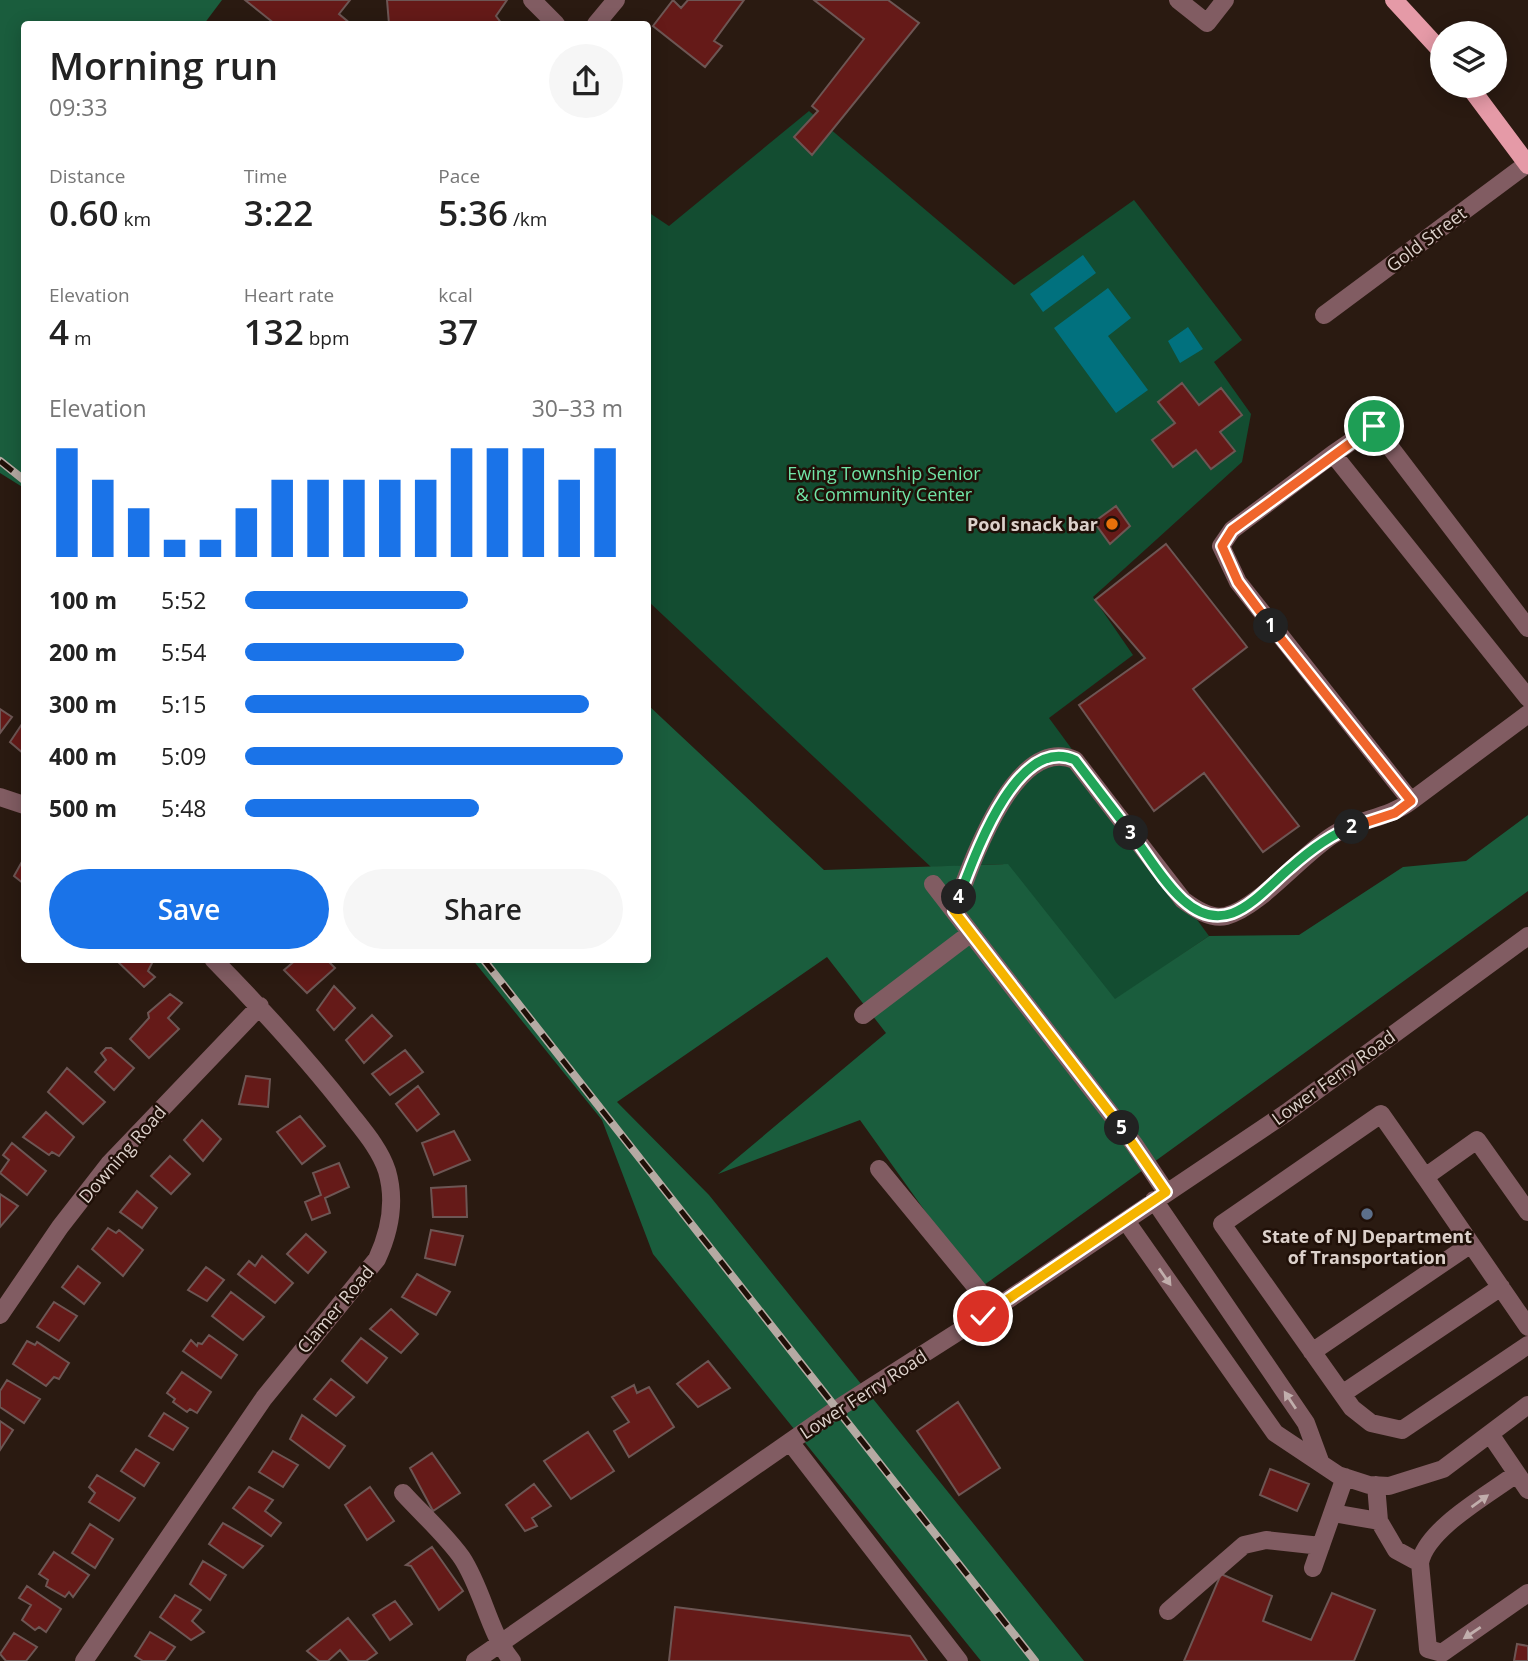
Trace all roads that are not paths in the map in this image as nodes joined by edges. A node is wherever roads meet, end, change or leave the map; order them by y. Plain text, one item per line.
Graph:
1 (533, 0) edge
2 (617, 0) edge
3 (1178, 0) edge
4 (1225, 0) edge
5 (1394, 0) edge
6 (553, 21) edge
7 (599, 21) edge
8 (1430, 39) edge
9 (1478, 98) edge
10 (1528, 164) edge
11 (1324, 315) dead end
12 (1333, 454) junction
13 (1528, 628) edge
14 (1528, 698) edge
15 (1528, 714) edge
16 (0, 797) edge
17 (1411, 801) junction
18 (21, 804) edge
19 (933, 884) dead end
20 (954, 911) junction
21 (971, 933) junction
22 (1528, 936) edge
23 (217, 963) edge
24 (260, 1006) junction
25 (863, 1015) dead end
26 (879, 1169) dead end
27 (1425, 1177) junction
28 (1160, 1196) junction
29 (1528, 1212) edge
30 (1126, 1221) junction
31 (1471, 1244) junction
32 (1501, 1287) junction
33 (994, 1309) junction
34 (0, 1315) edge
35 (1528, 1327) edge
36 (1528, 1345) edge
37 (1312, 1352) junction
38 (1342, 1394) junction
39 (1528, 1405) edge
40 (1490, 1434) junction
41 (790, 1442) junction
42 (1320, 1461) junction
43 (1516, 1474) junction
44 (1345, 1478) junction
45 (1376, 1485) junction
46 (1528, 1490) edge
47 (403, 1493) dead end
48 (1333, 1513) junction
49 (1379, 1521) junction
50 (1321, 1546) junction
51 (1420, 1563) junction
52 (1313, 1568) dead end
53 (1528, 1593) edge
54 (1168, 1611) dead end
55 (499, 1645) junction
56 (84, 1661) edge
57 (475, 1661) edge
58 (512, 1661) edge
59 (960, 1661) edge

1 - 6 street
2 - 7 street
3 - 4 street
5 - 8 main road
9 - 10 main road
10 - 11 street, Gold Street
12 - 13 street
12 - 14 street
12 - 17 street
15 - 17 street
16 - 18 street
17 - 20 street
19 - 20 street
20 - 21 street
21 - 25 street
21 - 28 street
22 - 28 street, Lower Ferry Road
23 - 24 street, Clamer Road
24 - 34 street, Downing Road
24 - 56 street, Clamer Road
26 - 33 street
27 - 29 street
27 - 31 street
27 - 37 street
28 - 30 street, Lower Ferry Road
42 -> 28 street
30 - 33 street, Lower Ferry Road
30 -> 42 street
31 - 32 street
31 - 37 street
32 - 35 street
32 - 38 street
33 - 41 street, Lower Ferry Road
36 - 38 street
37 - 38 street
39 - 40 street
40 - 43 street
40 - 45 street
41 - 55 street, Lower Ferry Road
41 - 59 street
42 - 44 street
43 - 46 street
51 -> 43 street
44 - 45 street
44 - 48 street
45 - 49 street
47 - 55 street
48 - 49 street
48 - 50 street
49 - 51 street
50 - 52 street
50 - 54 street
53 -> 51 street
55 - 57 street, Lower Ferry Road
55 - 58 street

